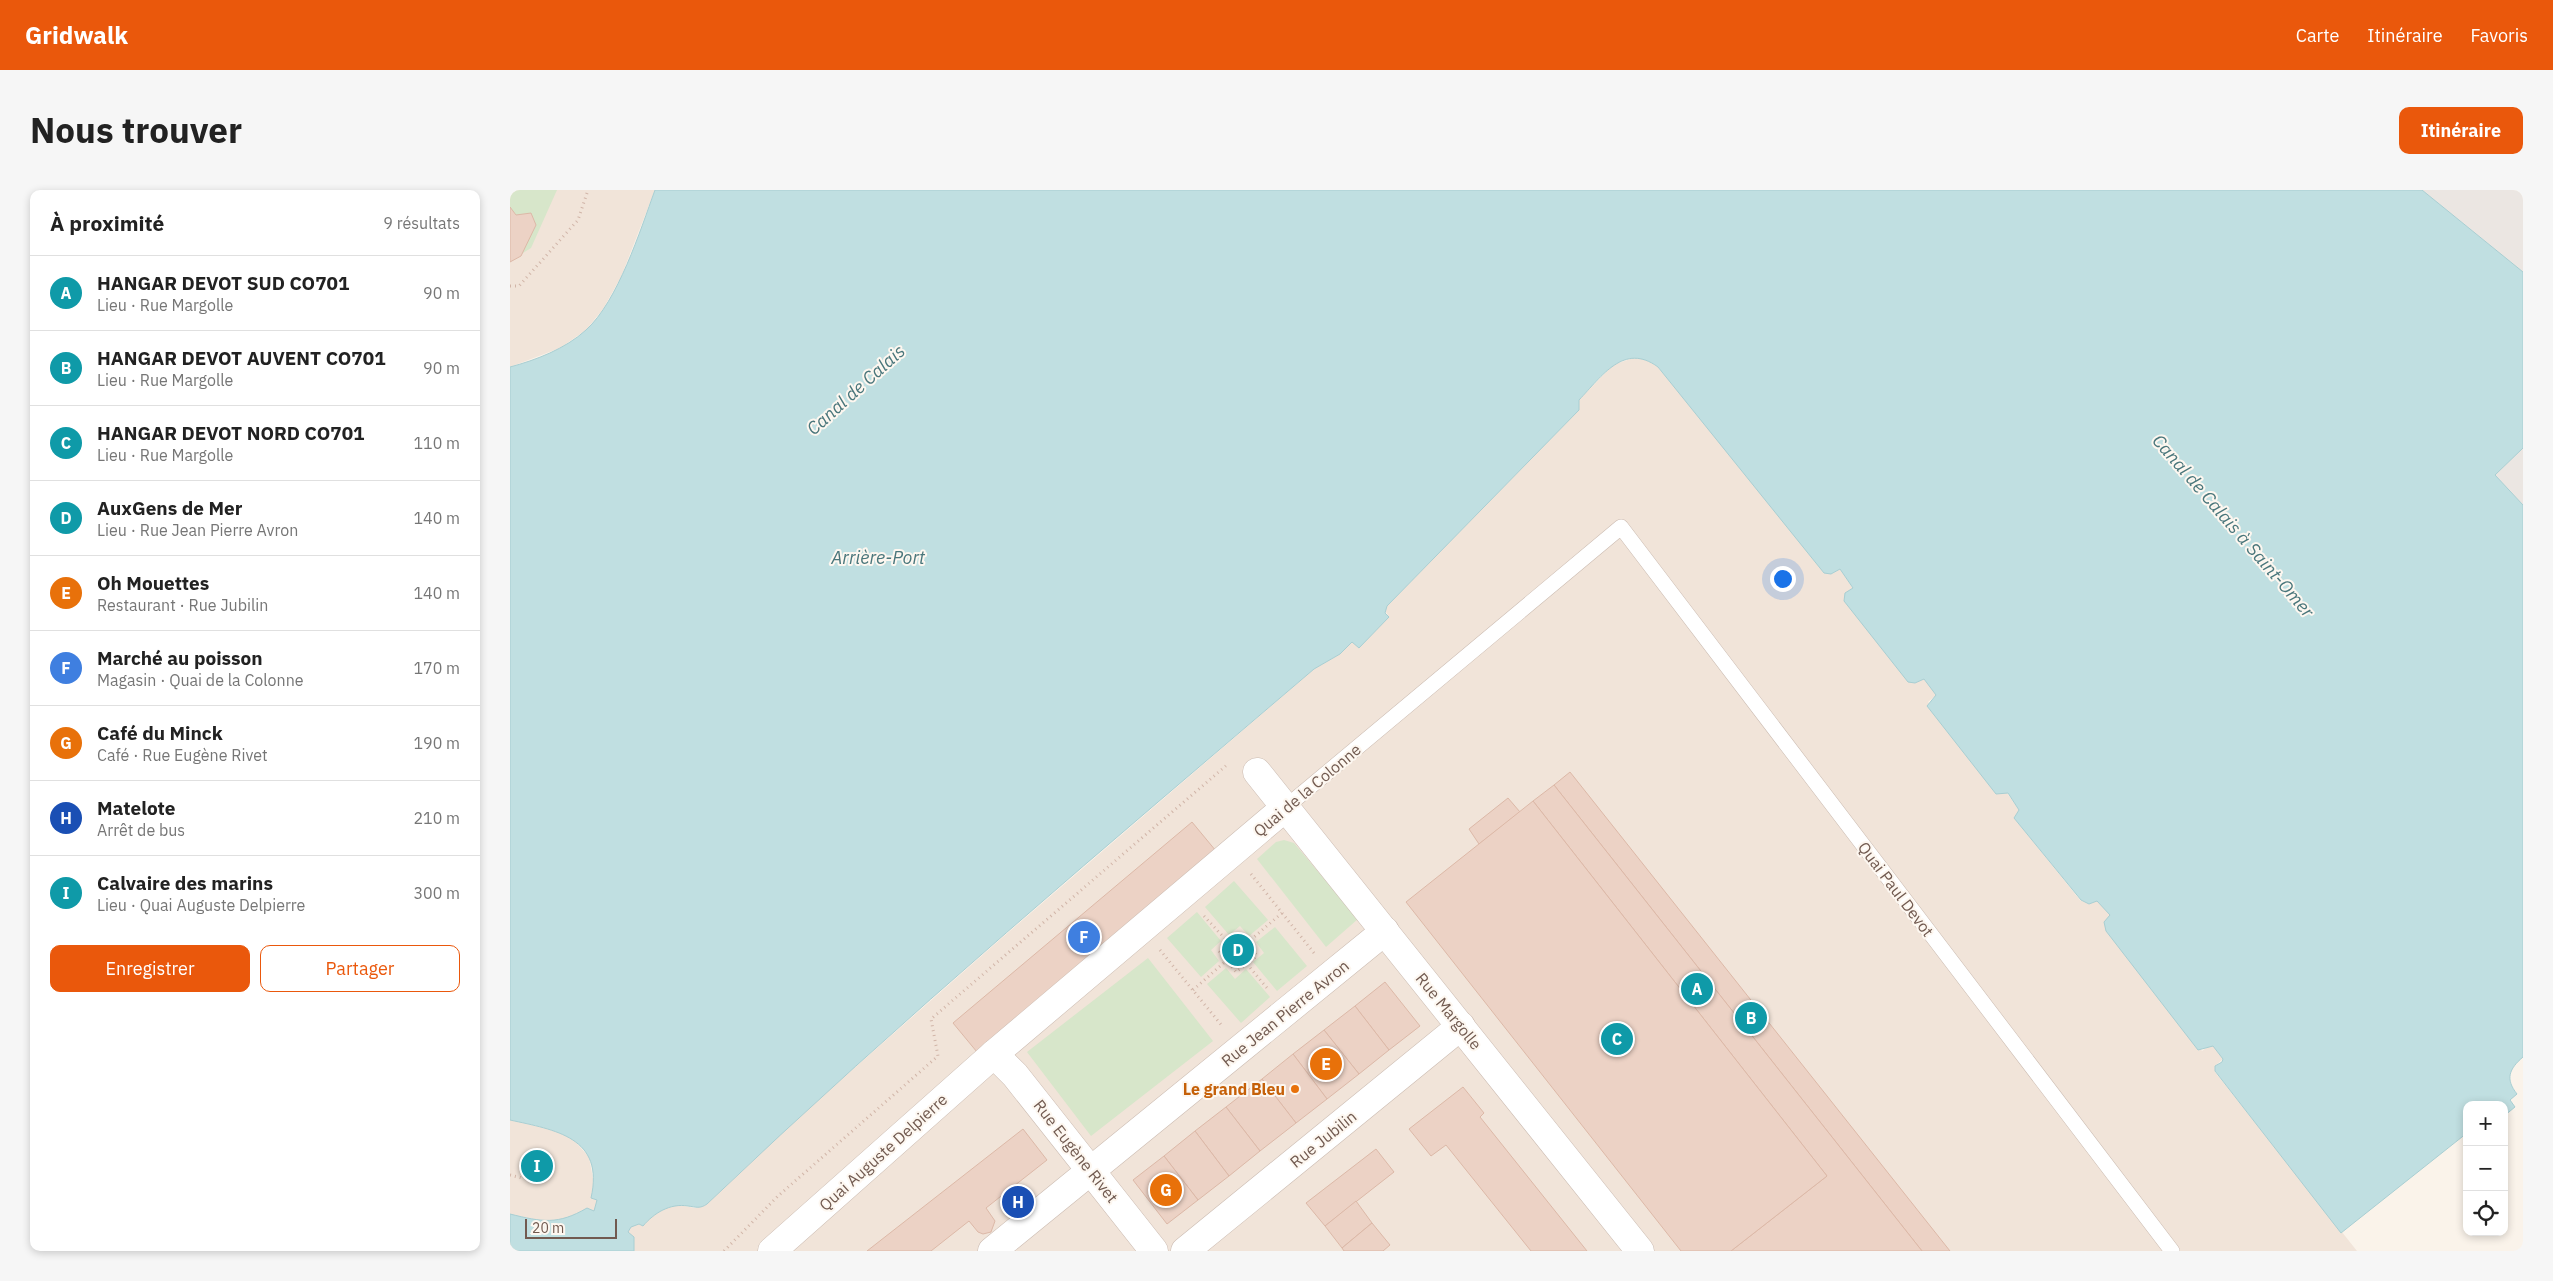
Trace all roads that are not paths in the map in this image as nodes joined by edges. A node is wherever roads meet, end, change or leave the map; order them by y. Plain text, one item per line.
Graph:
1 (1621, 527) joint
2 (1257, 772) road end
3 (1286, 807) junction
4 (1385, 931) junction
5 (1461, 1026) junction
6 (994, 1054) junction
7 (1091, 1170) junction
8 (772, 1251) edge
9 (992, 1251) edge
10 (1154, 1251) edge
11 (1185, 1251) edge
12 (1640, 1251) edge
13 (2172, 1251) edge

1 - 3 lane, Quai de la Colonne
1 - 13 lane, Quai Paul Devot
2 - 3 street, Rue Margolle
3 - 4 street, Rue Margolle
3 - 6 street, Quai de la Colonne
4 - 5 street, Rue Margolle
4 - 7 street, Rue Jean Pierre Avron
5 - 11 street, Rue Jubilin
5 - 12 street, Rue Margolle
6 - 7 street, Rue Eugène Rivet
6 - 8 street, Quai Auguste Delpierre
7 - 9 street, Rue Jean Pierre Avron
7 - 10 street, Rue Eugène Rivet

